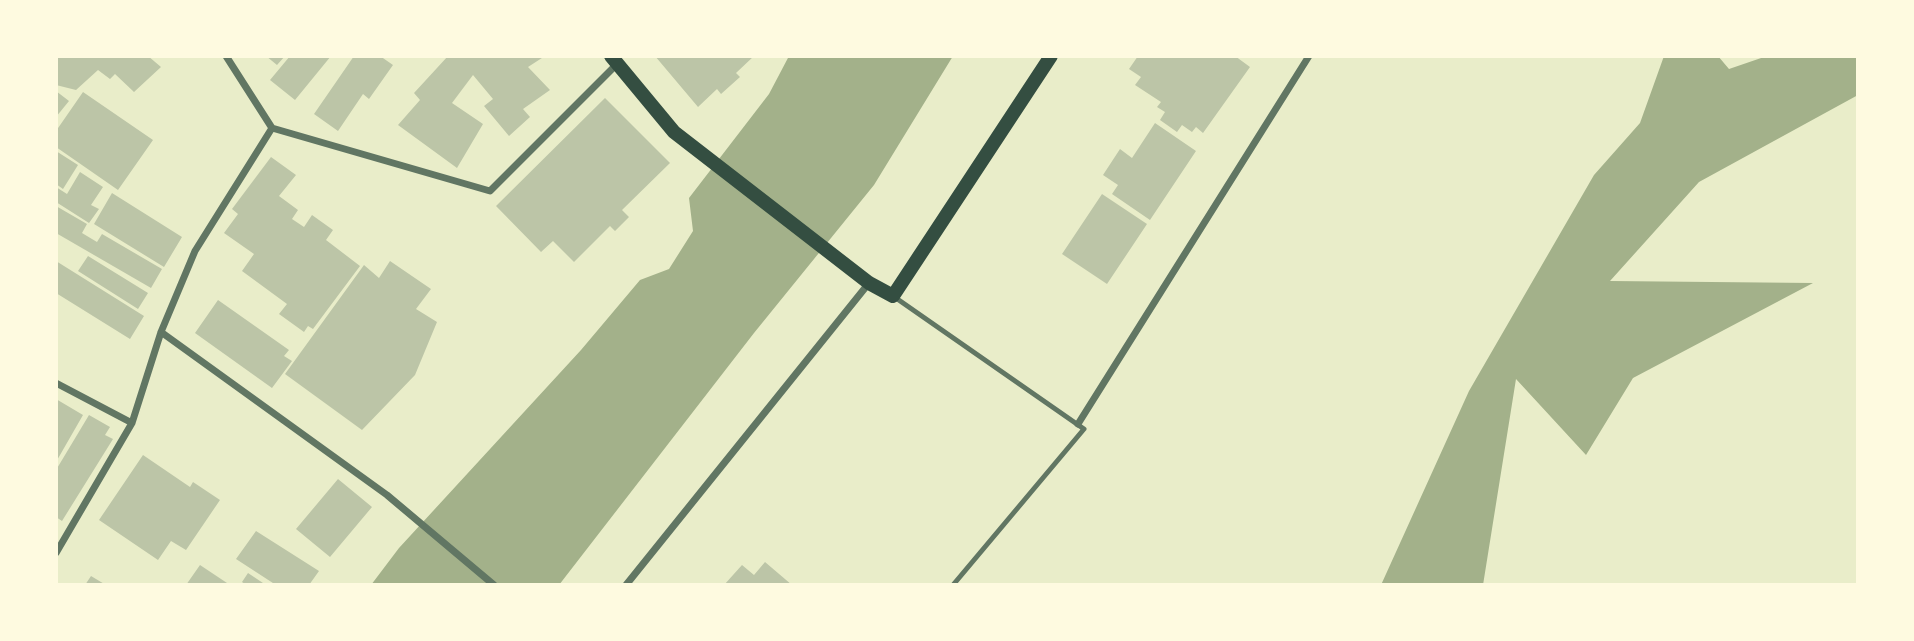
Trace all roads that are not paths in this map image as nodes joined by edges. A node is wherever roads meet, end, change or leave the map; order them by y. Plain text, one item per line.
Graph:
1 (226, 56) edge
2 (1051, 56) edge
3 (1309, 56) edge
4 (614, 60) edge
5 (272, 128) junction
6 (869, 283) junction
7 (893, 296) junction
8 (161, 332) junction
9 (56, 383) edge
10 (132, 423) junction
11 (1078, 424) junction
12 (56, 553) edge
13 (494, 585) edge
14 (626, 585) edge
15 (953, 585) edge

1 - 5 street
2 - 7 main road
3 - 11 street
4 - 5 street
4 - 6 main road
5 - 8 street
6 - 7 main road
6 - 14 street
7 - 11 lane
8 - 10 street
8 - 13 street
9 - 10 street
10 - 12 street
11 - 15 lane

